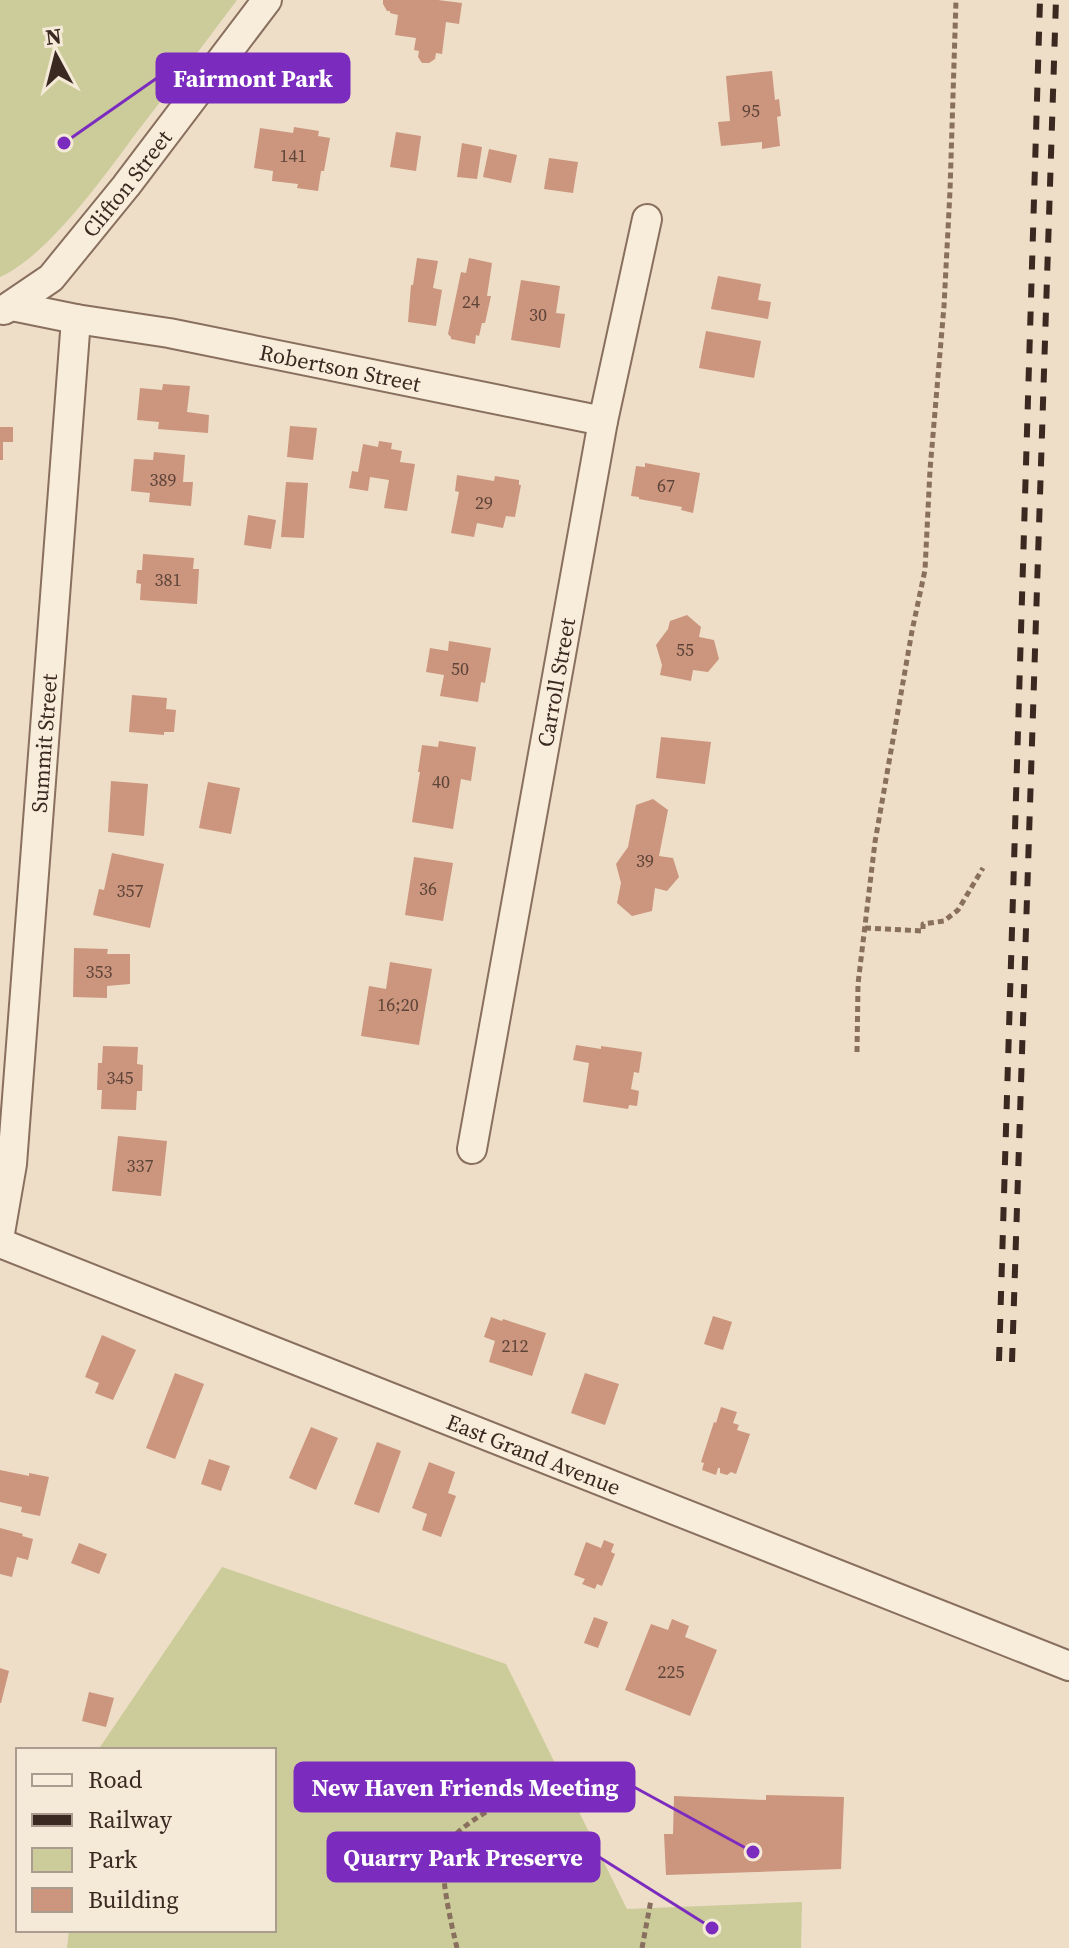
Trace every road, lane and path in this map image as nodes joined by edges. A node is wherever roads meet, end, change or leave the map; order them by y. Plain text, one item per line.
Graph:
1 (267, 0) edge
2 (956, 0) edge
3 (647, 219) dead end
4 (6, 309) edge
5 (76, 319) junction
6 (603, 421) junction
7 (983, 868) dead end
8 (865, 928) junction
9 (857, 1052) dead end
10 (472, 1149) dead end
11 (0, 1233) edge
12 (0, 1243) edge
13 (1069, 1666) edge
14 (495, 1806) dead end
15 (651, 1900) dead end
16 (457, 1948) edge
17 (642, 1948) edge

1 - 4 street, Clifton Street
2 - 8 path
3 - 6 street, Carroll Street
4 - 5 street
5 - 6 street, Robertson Street
5 - 11 street, Summit Street
6 - 10 street, Carroll Street
7 - 8 path
8 - 9 path
12 - 13 street, East Grand Avenue
14 - 16 path
15 - 17 path

